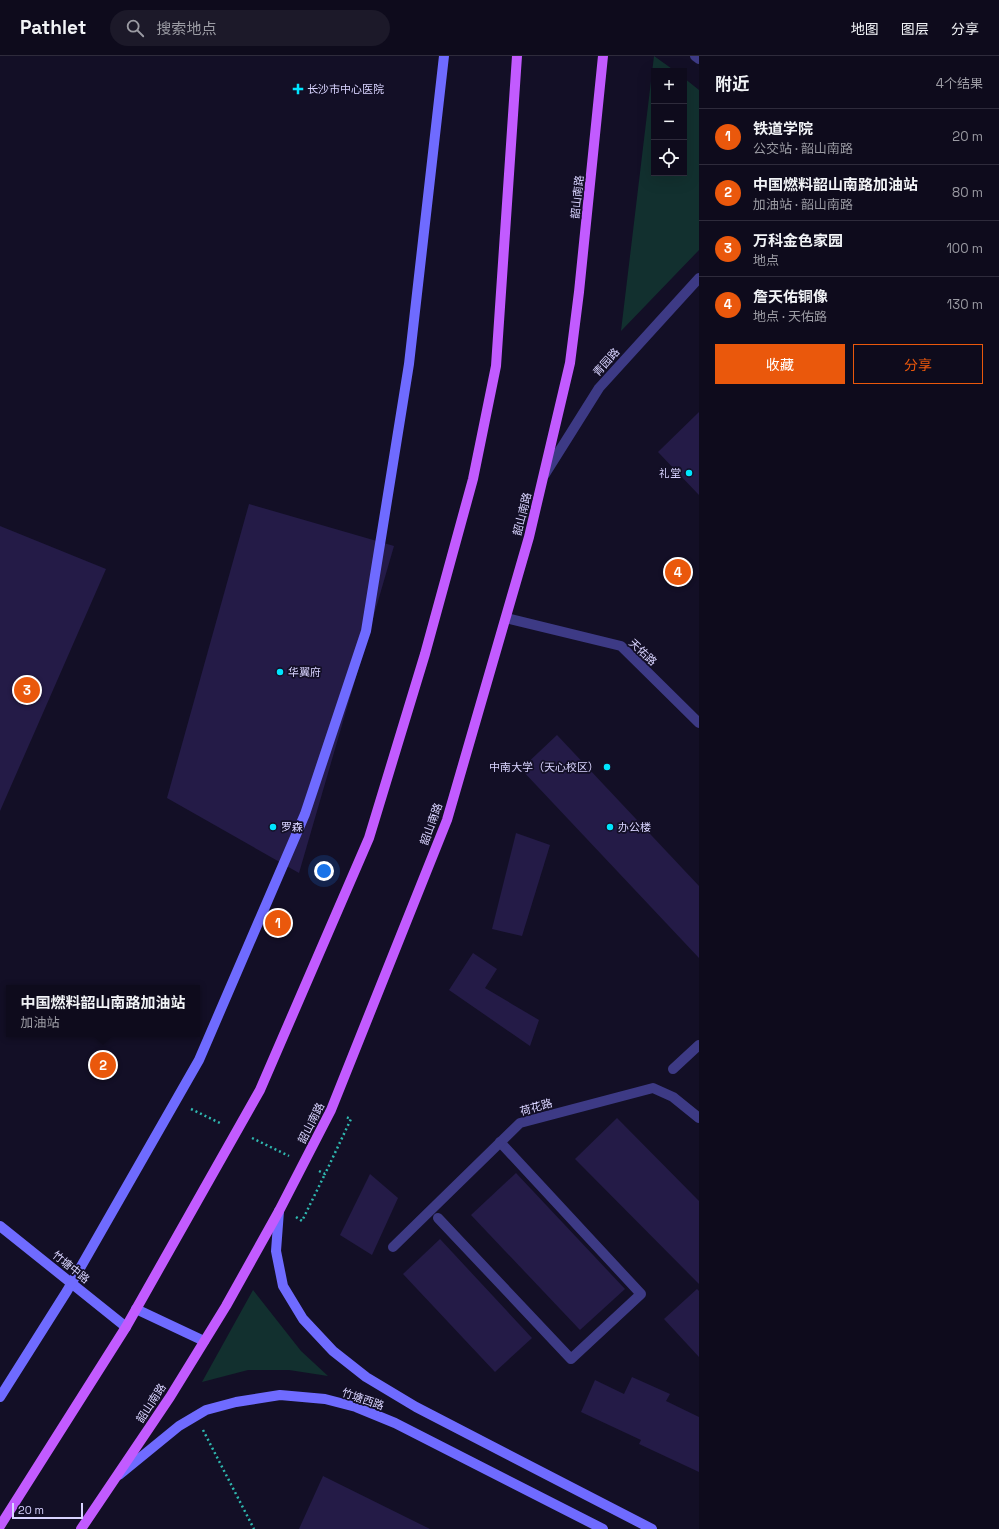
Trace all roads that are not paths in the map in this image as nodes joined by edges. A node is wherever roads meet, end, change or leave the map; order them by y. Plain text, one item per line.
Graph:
1 (444, 56) edge
2 (517, 56) edge
3 (603, 56) edge
4 (695, 56) edge
5 (699, 59) edge
6 (699, 278) edge
7 (545, 474) junction
8 (506, 618) junction
9 (699, 723) edge
10 (699, 1045) edge
11 (674, 1069) dead end
12 (699, 1118) edge
13 (500, 1142) junction
14 (279, 1210) junction
15 (438, 1218) dead end
16 (0, 1226) edge
17 (393, 1247) dead end
18 (72, 1283) junction
19 (136, 1309) junction
20 (126, 1327) junction
21 (204, 1341) junction
22 (0, 1397) edge
23 (115, 1479) junction
24 (0, 1525) edge
25 (82, 1529) edge
26 (603, 1529) edge
27 (652, 1529) edge

1 - 18 street
2 - 19 main road
3 - 7 main road, 韶山南路
4 - 5 street
6 - 7 street, 青园路
7 - 8 main road, 韶山南路
8 - 9 street, 天佑路
8 - 14 main road, 韶山南路
10 - 11 street
12 - 13 street, 荷花路
13 - 15 street
13 - 17 street, 荷花路
14 - 21 main road, 韶山南路
14 - 27 street, 竹塘西路
16 - 18 street, 竹塘中路
18 - 20 street, 竹塘中路
18 - 22 street
19 - 20 main road
19 - 21 street
20 - 24 main road
21 - 23 main road, 韶山南路
23 - 25 main road, 韶山南路
23 - 26 street, 竹塘西路

